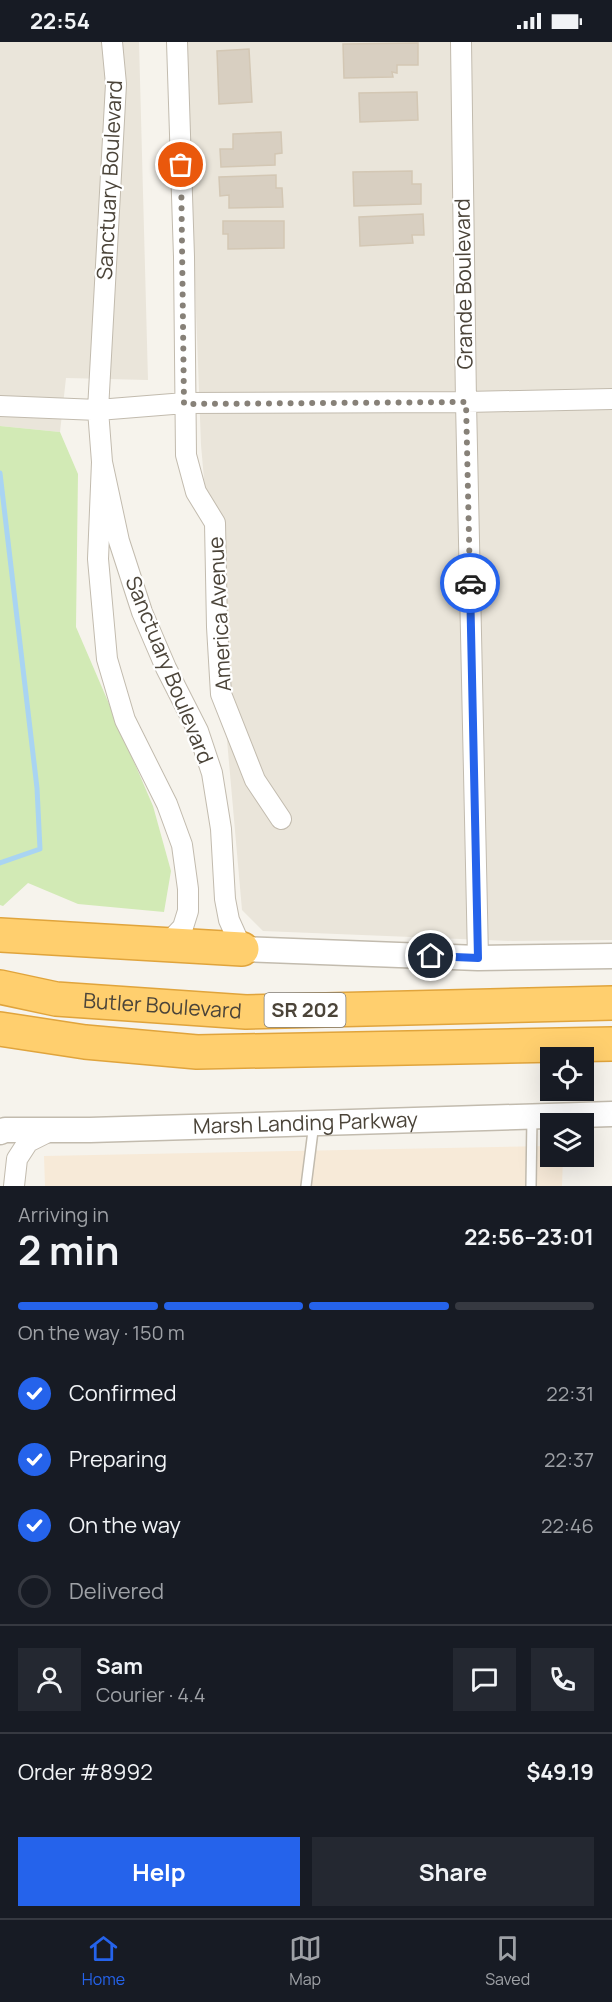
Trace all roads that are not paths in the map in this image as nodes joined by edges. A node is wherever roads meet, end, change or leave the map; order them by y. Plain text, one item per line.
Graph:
1 (112, 42) edge
2 (177, 42) edge
3 (461, 42) edge
4 (612, 399) edge
5 (466, 402) junction
6 (184, 404) junction
7 (0, 406) edge
8 (98, 410) junction
9 (102, 462) junction
10 (281, 819) dead end
11 (0, 935) edge
12 (166, 945) junction
13 (242, 949) junction
14 (612, 956) edge
15 (478, 958) junction
16 (0, 987) edge
17 (612, 1003) edge
18 (0, 1029) edge
19 (612, 1044) edge
20 (612, 1114) edge
21 (532, 1116) junction
22 (314, 1123) junction
23 (51, 1131) junction
24 (0, 1132) edge
25 (14, 1186) edge
26 (306, 1186) edge
27 (531, 1186) edge

1 - 8 street, Sanctuary Boulevard
2 - 6 street, America Avenue
3 - 5 street, Grande Boulevard
4 - 5 street
5 - 6 street
5 - 15 street, Grande Boulevard
6 - 8 street
6 - 10 street, America Avenue
7 - 8 street
8 - 9 street, Sanctuary Boulevard
9 - 12 street, Sanctuary Boulevard
9 - 13 street, Sanctuary Boulevard
11 - 12 highway
12 - 13 highway
13 - 15 street
14 - 15 street
16 - 17 highway, Butler Boulevard / SR 202
18 - 19 highway, Butler Boulevard / SR 202
20 - 21 street, Marsh Landing Parkway
21 - 22 street, Marsh Landing Parkway
21 - 27 lane
22 - 23 street, Marsh Landing Parkway
22 - 26 lane
23 - 24 street, Marsh Landing Parkway
23 - 25 street

